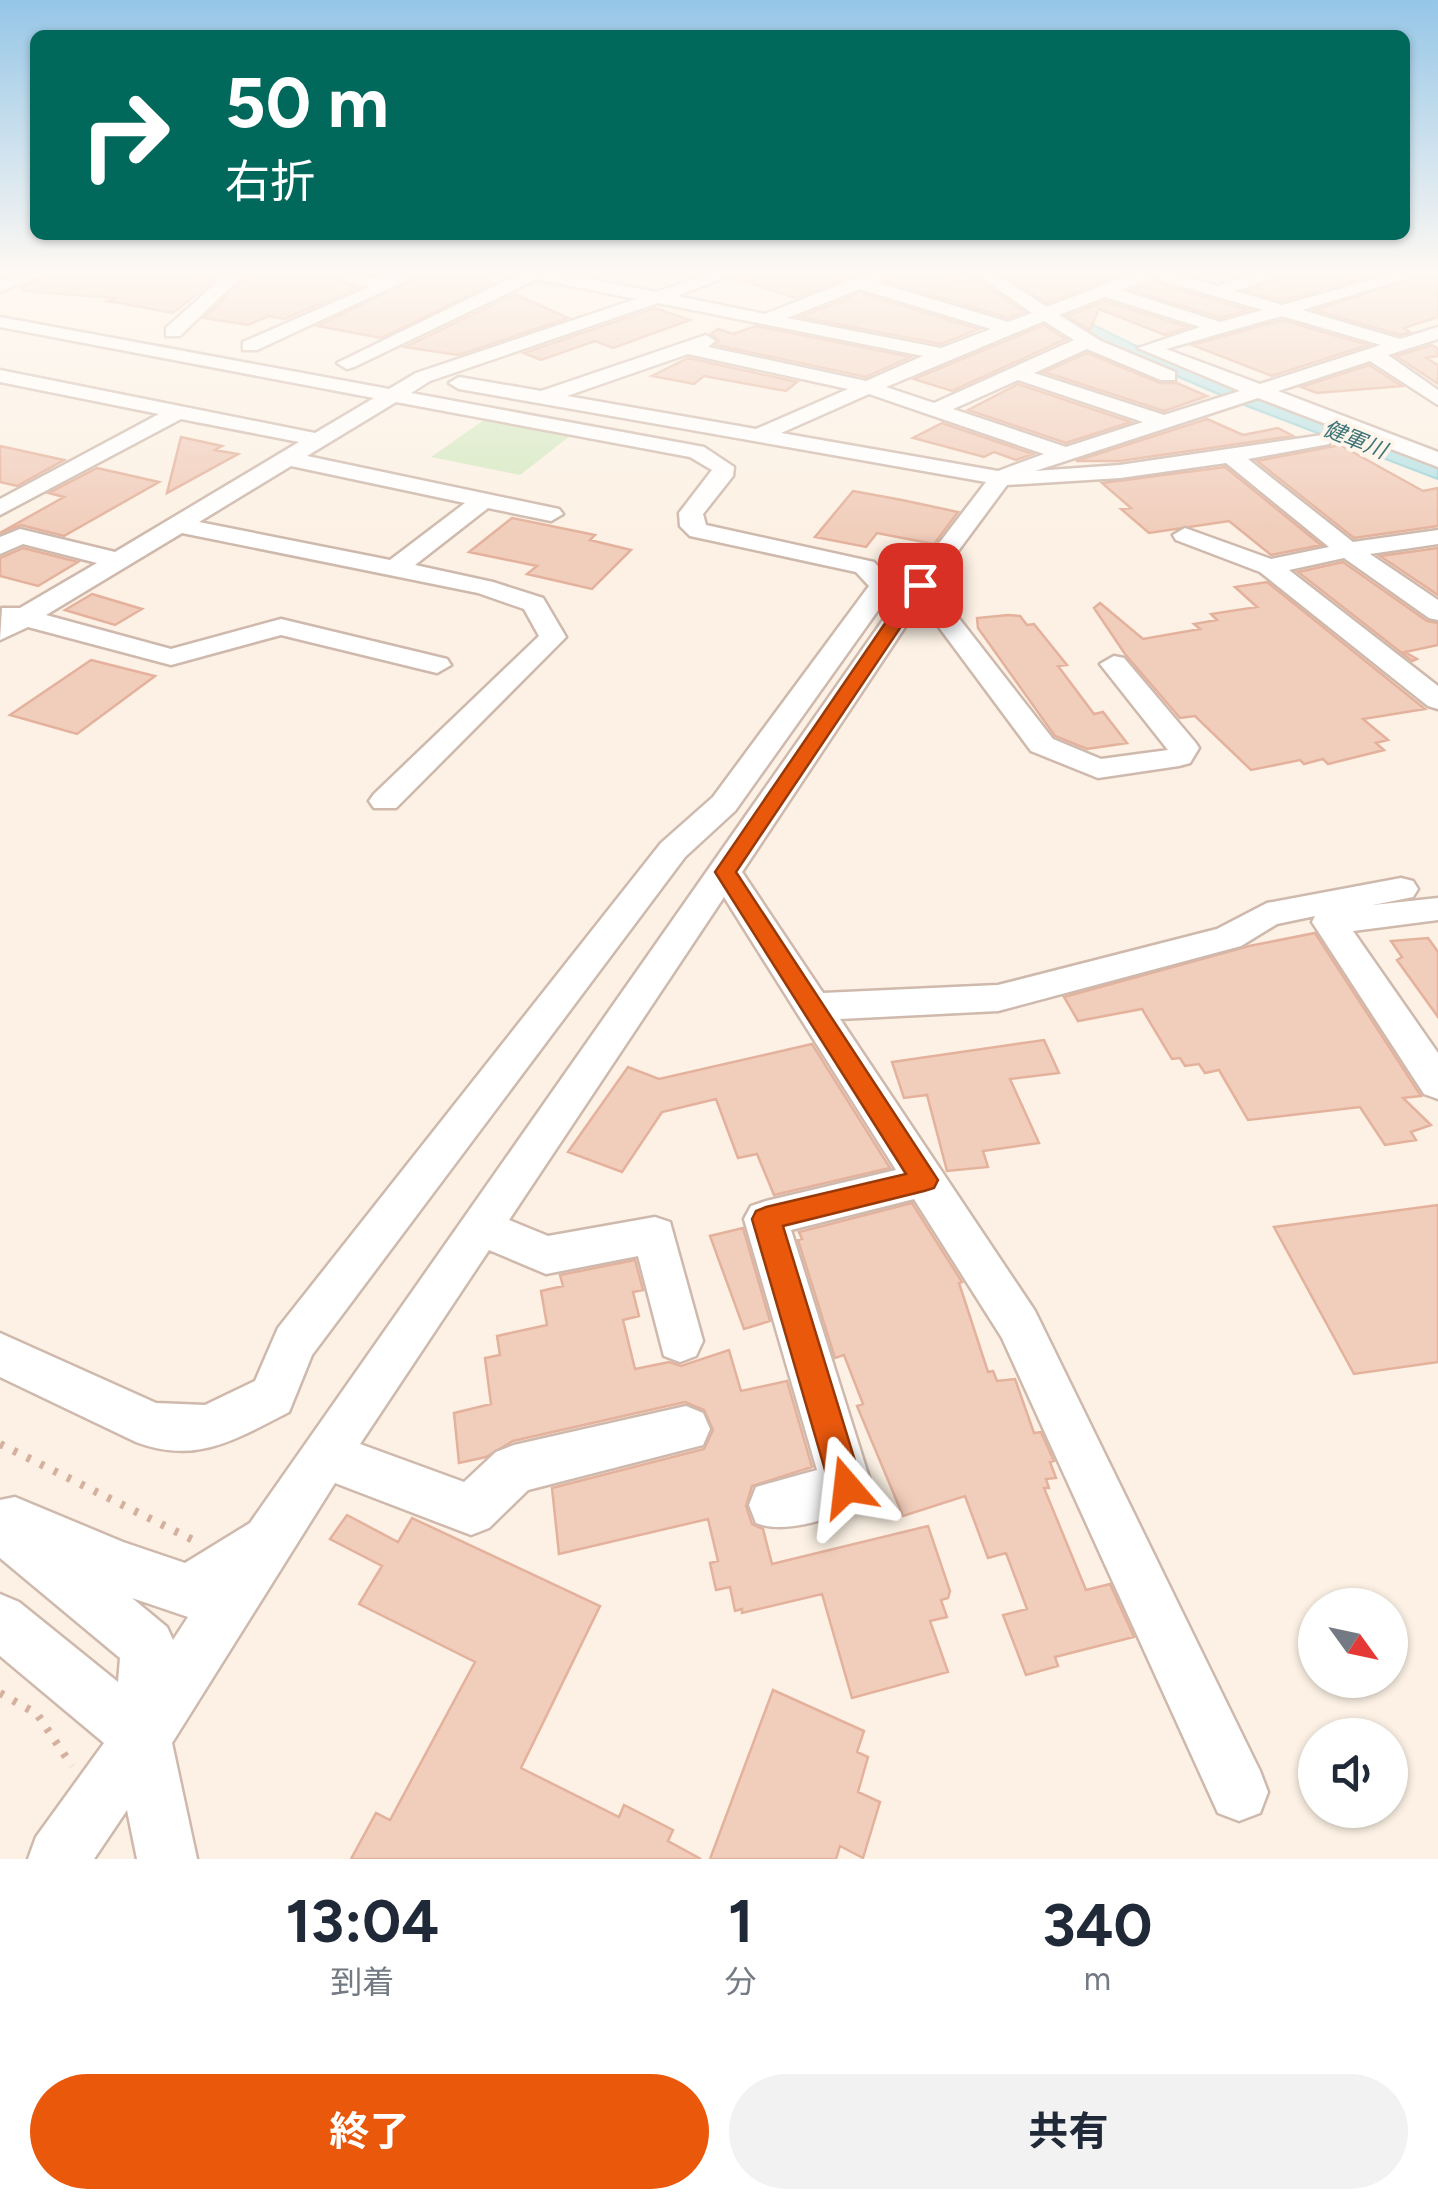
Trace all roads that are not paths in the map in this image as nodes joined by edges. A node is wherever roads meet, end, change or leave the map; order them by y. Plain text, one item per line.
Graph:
1 (204, 360) edge
2 (343, 360) edge
3 (473, 360) edge
4 (654, 360) edge
5 (742, 360) edge
6 (930, 360) edge
7 (1046, 360) edge
8 (1131, 360) edge
9 (1176, 360) edge
10 (1349, 360) edge
11 (1377, 360) edge
12 (1424, 367) dead end
13 (1394, 369) junction
14 (1016, 373) junction
15 (0, 376) edge
16 (422, 377) junction
17 (43, 385) junction
18 (867, 387) junction
19 (1254, 392) junction
20 (390, 394) junction
21 (14, 398) dead end
22 (544, 398) junction
23 (1438, 398) edge
24 (1226, 401) junction
25 (935, 410) junction
26 (178, 412) junction
27 (1162, 421) junction
28 (757, 436) junction
29 (314, 439) junction
30 (1322, 439) junction
31 (1063, 453) junction
32 (1230, 455) junction
33 (283, 458) junction
34 (1438, 460) edge
35 (1001, 478) junction
36 (1438, 484) edge
37 (483, 500) junction
38 (0, 508) edge
39 (551, 514) dead end
40 (175, 524) junction
41 (1186, 535) dead end
42 (1438, 537) edge
43 (7, 538) edge
44 (1348, 550) junction
45 (107, 558) junction
46 (1269, 567) junction
47 (393, 570) junction
48 (920, 585) junction
49 (10, 610) edge
50 (1438, 612) edge
51 (1114, 664) dead end
52 (437, 665) dead end
53 (1438, 700) edge
54 (385, 802) dead end
55 (726, 872) junction
56 (1401, 889) dead end
57 (1438, 909) edge
58 (812, 1007) junction
59 (1438, 1084) edge
60 (924, 1180) junction
61 (481, 1227) junction
62 (680, 1341) dead end
63 (0, 1354) edge
64 (686, 1429) dead end
65 (324, 1455) junction
66 (774, 1505) dead end
67 (0, 1516) edge
68 (0, 1525) edge
69 (269, 1538) junction
70 (0, 1621) edge
71 (142, 1738) junction
72 (1239, 1792) dead end
73 (58, 1859) edge
74 (167, 1859) edge

1 - 20 street
2 - 16 street
3 - 16 street
4 - 22 street
5 - 18 street
6 - 18 street
7 - 14 street
8 - 24 street
9 - 19 street
10 - 19 street
11 - 13 street
12 - 13 street
13 - 23 street
14 - 25 street
14 - 27 street
15 - 17 street
16 - 20 street
16 - 22 street
17 - 21 street
17 - 26 street
18 - 25 street
18 - 28 street
19 - 24 street
19 - 34 street
20 - 29 street
20 - 63 street
22 - 28 street
24 - 27 street
24 - 30 street
25 - 31 street
26 - 29 street
26 - 38 street
27 - 31 street
28 - 35 street
29 - 33 street
30 - 32 street
30 - 36 street
31 - 35 street
32 - 35 street
32 - 44 street
33 - 37 street
33 - 40 street
35 - 48 street
37 - 39 street
37 - 47 street
40 - 45 street
40 - 47 street
41 - 46 street
42 - 44 street
43 - 45 street
44 - 46 street
44 - 50 street
45 - 49 street
46 - 53 street
47 - 54 street
48 - 51 street
48 - 55 street
49 - 52 street
55 - 58 street
55 - 61 street
56 - 58 street
57 - 59 street
58 - 60 street
60 - 66 street
60 - 72 street
61 - 62 street
61 - 65 street
64 - 65 street
65 - 69 street
67 - 69 street
68 - 71 street
69 - 71 street
70 - 71 street
71 - 73 street
71 - 74 street

